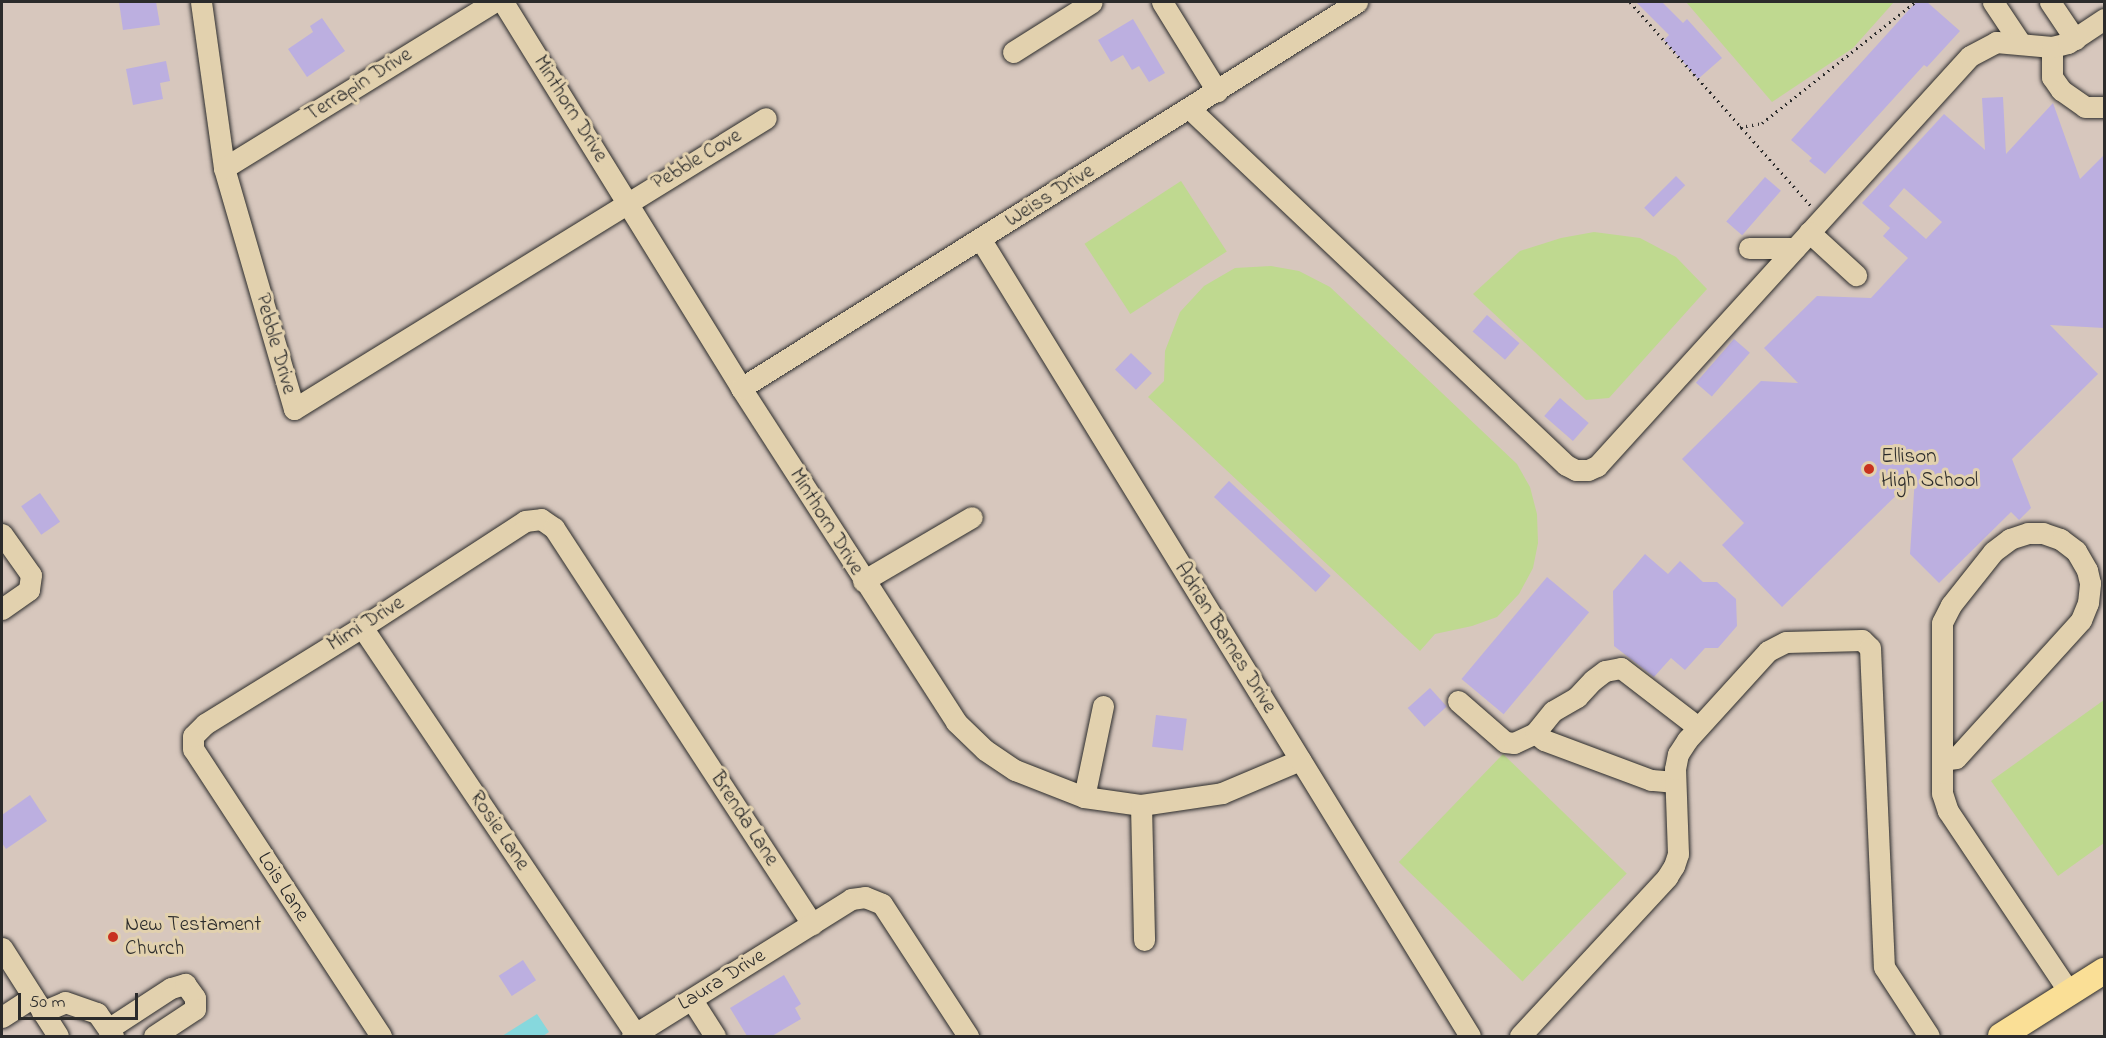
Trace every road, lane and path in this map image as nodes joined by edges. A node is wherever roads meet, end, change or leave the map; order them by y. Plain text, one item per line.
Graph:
1 (201, 2) edge
2 (494, 2) edge
3 (503, 2) edge
4 (1092, 2) edge
5 (1162, 2) edge
6 (1357, 2) edge
7 (1630, 2) edge
8 (1915, 2) edge
9 (1993, 2) edge
10 (2050, 2) edge
11 (2104, 19) edge
12 (2075, 39) junction
13 (2021, 44) junction
14 (2052, 47) junction
15 (1013, 52) dead end
16 (1217, 91) junction
17 (2104, 107) edge
18 (1189, 108) junction
19 (766, 118) dead end
20 (1740, 127) junction
21 (224, 168) junction
22 (628, 202) junction
23 (1816, 225) junction
24 (981, 240) junction
25 (1749, 248) dead end
26 (1795, 248) junction
27 (1856, 275) dead end
28 (741, 388) junction
29 (972, 517) dead end
30 (542, 519) joint
31 (2, 534) edge
32 (863, 581) junction
33 (2, 609) edge
34 (362, 627) junction
35 (1458, 701) dead end
36 (1103, 706) dead end
37 (1698, 727) junction
38 (1535, 733) junction
39 (193, 736) joint
40 (1300, 759) junction
41 (1942, 760) junction
42 (1675, 782) junction
43 (1084, 797) junction
44 (1141, 805) junction
45 (812, 924) junction
46 (1144, 940) dead end
47 (2, 948) edge
48 (2104, 974) edge
49 (2070, 993) junction
50 (692, 1000) junction
51 (38, 1005) junction
52 (2, 1017) edge
53 (111, 1033) edge
54 (1462, 1034) edge
55 (2009, 1034) edge
56 (633, 1035) edge
57 (58, 1036) edge
58 (154, 1036) edge
59 (381, 1036) edge
60 (715, 1036) edge
61 (968, 1036) edge
62 (1520, 1036) edge
63 (1929, 1036) edge

1 - 21 street, Pebble Drive
2 - 21 street, Terrapin Drive
3 - 22 street, Minthorn Drive
4 - 15 street
5 - 16 street
6 - 16 street, Weiss Drive
7 - 20 path
8 - 20 path
9 - 13 street
10 - 12 street
11 - 12 street
12 - 14 street
13 - 14 street
13 - 23 street
14 - 17 street
16 - 18 street, Weiss Drive
18 - 24 street, Weiss Drive
18 - 26 street
19 - 22 street, Pebble Cove
20 - 23 path
21 - 22 street, Pebble Drive
22 - 28 street, Minthorn Drive
23 - 26 street
23 - 27 street
24 - 28 street, Weiss Drive
24 - 40 street, Adrian Barnes Drive
25 - 26 street
28 - 32 street, Minthorn Drive
29 - 32 street
30 - 34 street, Mimi Drive
30 - 45 street, Brenda Lane
31 - 33 street
32 - 43 street, Minthorn Drive
34 - 39 street, Mimi Drive
34 - 56 street, Rosie Lane
35 - 38 street
36 - 43 street
37 - 38 street
37 - 42 street
37 - 63 street
38 - 42 street
39 - 59 street, Lois Lane
40 - 44 street, Minthorn Drive
40 - 54 street, Adrian Barnes Drive
41 - 41 street
41 - 49 street
42 - 62 street
43 - 44 street, Minthorn Drive
44 - 46 street
45 - 50 street, Laura Drive
45 - 61 street
47 - 51 street
48 - 49 main road
49 - 55 main road
50 - 56 street, Laura Drive
50 - 60 street
51 - 52 street
51 - 53 street
51 - 57 street
53 - 58 street

